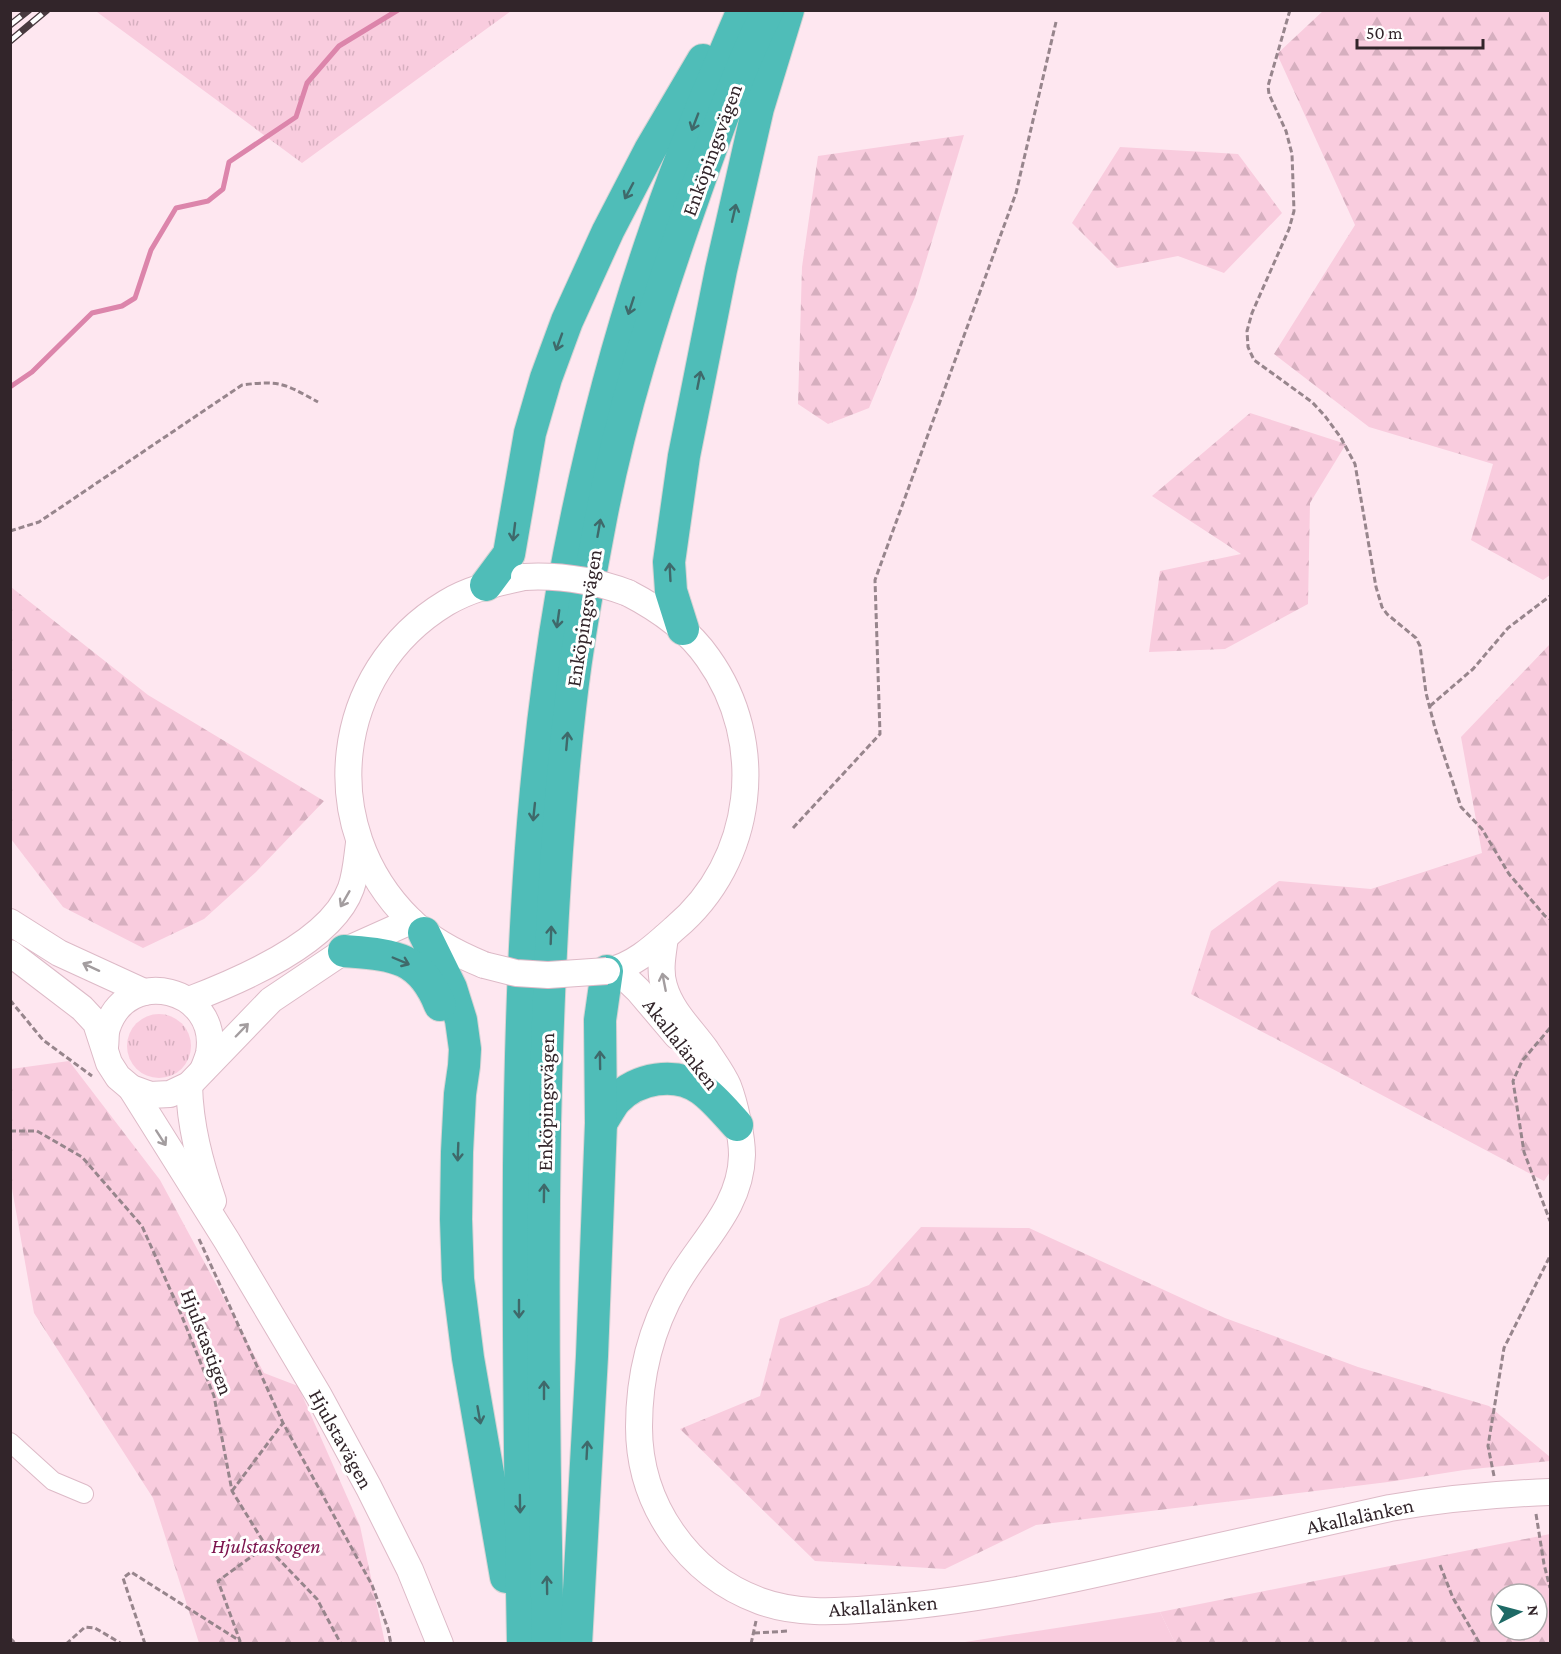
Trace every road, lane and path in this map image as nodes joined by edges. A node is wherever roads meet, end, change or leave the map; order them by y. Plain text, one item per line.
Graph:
1 (733, 10) edge
2 (743, 10) edge
3 (768, 10) edge
4 (788, 10) edge
5 (1290, 10) edge
6 (1056, 22) dead end
7 (318, 402) dead end
8 (10, 531) edge
9 (486, 585) junction
10 (1551, 596) edge
11 (683, 629) junction
12 (1430, 706) junction
13 (793, 828) dead end
14 (359, 843) junction
15 (1551, 919) edge
16 (10, 922) edge
17 (418, 927) junction
18 (665, 937) junction
19 (344, 951) junction
20 (10, 954) edge
21 (612, 971) junction
22 (144, 992) junction
23 (10, 1000) edge
24 (189, 1000) junction
25 (1551, 1028) edge
26 (105, 1047) junction
27 (95, 1078) dead end
28 (196, 1079) junction
29 (130, 1088) junction
30 (460, 1094) junction
31 (601, 1123) junction
32 (737, 1125) junction
33 (10, 1131) edge
34 (1551, 1221) edge
35 (198, 1236) dead end
36 (227, 1241) junction
37 (531, 1251) junction
38 (1551, 1256) edge
39 (283, 1423) junction
40 (10, 1442) edge
41 (1494, 1478) dead end
42 (232, 1491) junction
43 (84, 1494) dead end
44 (1543, 1500) edge
45 (266, 1546) junction
46 (1440, 1565) dead end
47 (1551, 1588) edge
48 (754, 1633) dead end
49 (10, 1638) edge
50 (16, 1644) edge
51 (66, 1644) edge
52 (122, 1644) edge
53 (145, 1644) edge
54 (341, 1644) edge
55 (391, 1644) edge
56 (440, 1644) edge
57 (518, 1644) edge
58 (523, 1644) edge
59 (548, 1644) edge
60 (576, 1644) edge
61 (751, 1644) edge
62 (1480, 1644) edge

1 -> 9 highway
2 -> 37 highway, Enköpingsvägen
37 -> 3 highway, Enköpingsvägen
11 -> 4 highway
5 - 12 path
6 - 13 path
7 - 8 path
9 - 11 main road, bridge
9 - 14 main road
10 - 12 path
11 - 18 main road
12 - 15 path
14 - 17 main road
14 -> 24 main road
22 -> 16 main road
17 - 19 main road
17 - 21 main road, bridge
17 - 30 highway
18 - 21 main road
32 -> 18 main road, Akallalänken
28 -> 19 main road
19 -> 30 highway
20 - 26 main road
31 -> 21 highway
21 - 32 main road, Akallalänken
22 - 24 main road
22 - 26 main road
23 - 27 path
24 - 28 main road
25 - 34 path
26 - 29 main road
28 - 29 main road
28 - 36 main road, Hjulstavägen
29 -> 36 main road, Hjulstavägen
30 -> 57 highway
31 - 32 highway
60 -> 31 highway
32 - 44 main road, Akallalänken
33 - 42 path, Hjulstastigen
35 - 39 path
36 - 56 main road, Hjulstavägen
37 -> 58 highway
59 -> 37 highway
38 - 41 path
39 - 42 path
39 - 55 path
40 - 43 street
42 - 45 path, Hjulstastigen
44 - 47 path
45 - 53 path
45 - 54 path, Hjulstastigen
46 - 62 path
48 - 61 path
49 - 50 path
51 - 52 path

